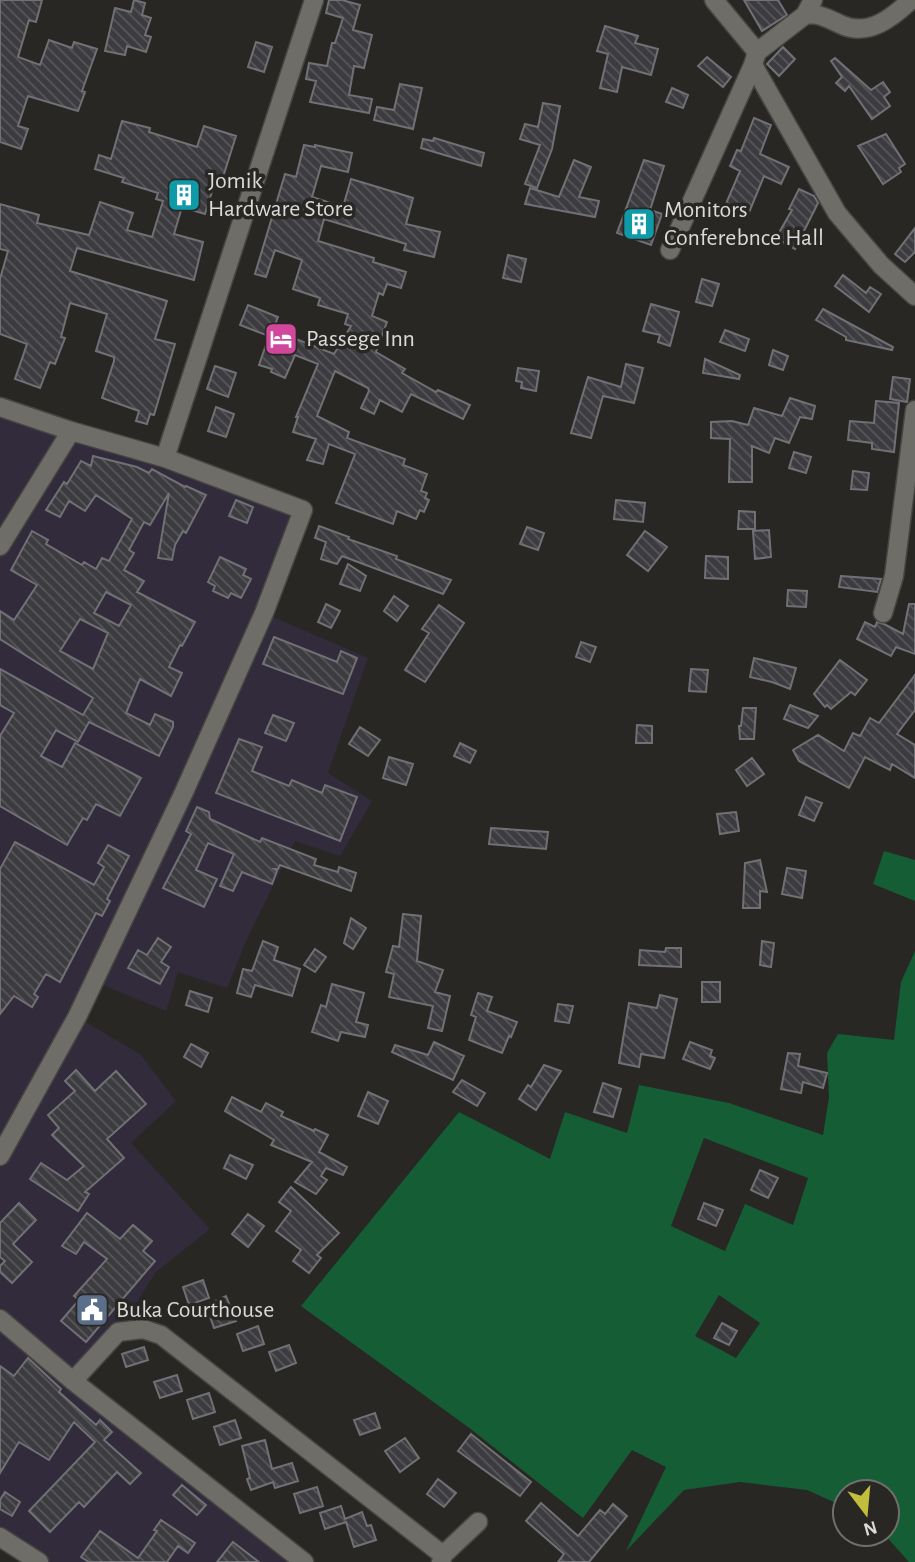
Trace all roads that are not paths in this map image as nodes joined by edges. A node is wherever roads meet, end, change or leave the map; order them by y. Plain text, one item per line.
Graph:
1 (314, 0) edge
2 (715, 0) edge
3 (911, 0) edge
4 (809, 8) edge
5 (755, 58) junction
6 (670, 250) dead end
7 (915, 296) edge
8 (0, 407) edge
9 (915, 410) edge
10 (71, 431) junction
11 (165, 458) junction
12 (0, 546) edge
13 (883, 613) dead end
14 (0, 1156) edge
15 (0, 1319) edge
16 (73, 1381) junction
17 (478, 1522) dead end
18 (0, 1537) edge
19 (442, 1558) edge
20 (38, 1562) edge
21 (304, 1562) edge

1 - 11 street
2 - 5 street
3 - 4 street
4 - 5 street
5 - 6 street
5 - 7 street
8 - 10 street
9 - 13 street
10 - 11 street
10 - 12 street
11 - 14 street
15 - 16 street
16 - 19 street
16 - 21 street
17 - 19 street
18 - 20 street

